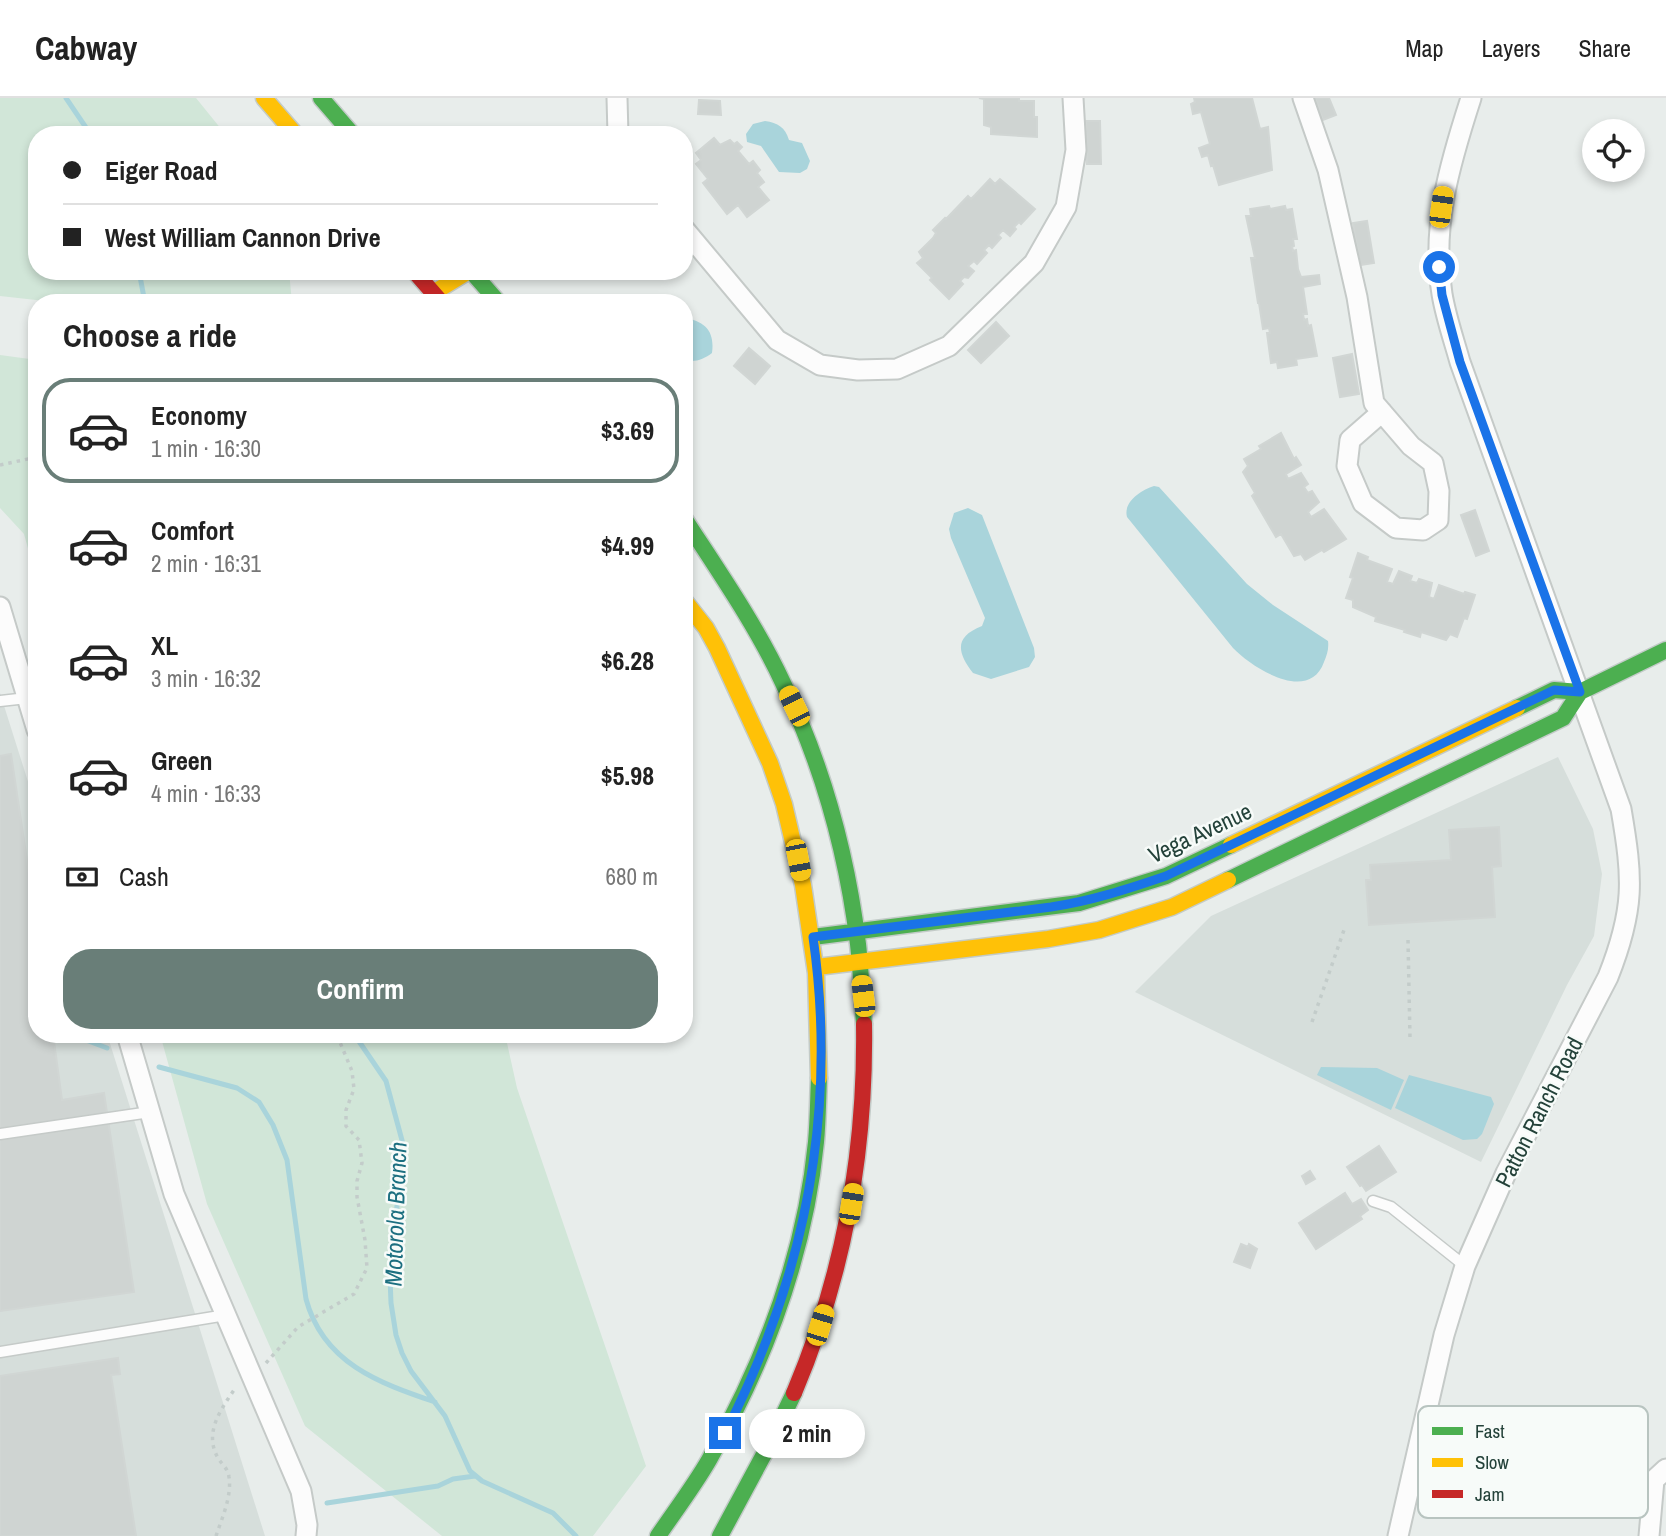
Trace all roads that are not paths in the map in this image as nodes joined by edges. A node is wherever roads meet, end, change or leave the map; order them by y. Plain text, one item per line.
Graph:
1 (264, 98) edge
2 (321, 98) edge
3 (617, 98) edge
4 (1073, 98) edge
5 (1303, 98) edge
6 (1471, 98) edge
7 (288, 126) edge
8 (344, 126) edge
9 (618, 126) edge
10 (693, 240) edge
11 (422, 280) edge
12 (459, 280) edge
13 (478, 280) edge
14 (434, 294) edge
15 (443, 294) edge
16 (491, 294) edge
17 (1382, 412) junction
18 (693, 532) edge
19 (0, 607) edge
20 (693, 612) edge
21 (1666, 650) edge
22 (1580, 692) junction
23 (27, 698) junction
24 (0, 701) edge
25 (28, 701) edge
26 (856, 932) junction
27 (813, 937) junction
28 (859, 963) junction
29 (817, 967) junction
30 (130, 1043) edge
31 (150, 1112) junction
32 (0, 1133) edge
33 (1373, 1200) dead end
34 (1465, 1266) junction
35 (226, 1315) junction
36 (0, 1352) edge
37 (1428, 1406) edge
38 (1418, 1449) edge
39 (1666, 1469) edge
40 (709, 1487) junction
41 (735, 1508) junction
42 (306, 1536) edge
43 (658, 1536) edge
44 (720, 1536) edge
45 (1398, 1536) edge
46 (1649, 1536) edge

1 - 7 main road
2 - 8 main road
3 - 9 street
4 - 10 street
5 - 17 street
6 - 22 street, Patton Ranch Road
11 - 14 main road
12 - 15 main road
13 - 16 main road
17 - 17 street
18 - 26 main road
19 - 23 street
20 - 27 main road
21 - 22 main road, Vega Avenue
22 - 26 main road, Vega Avenue
22 - 28 main road, Vega Avenue
22 - 34 street, Patton Ranch Road
23 - 24 lane
23 - 25 street
26 - 27 main road, Vega Avenue
26 - 28 main road
27 - 29 main road
28 - 29 main road, Vega Avenue
28 - 41 main road
29 - 40 main road
30 - 31 street
31 - 32 lane
31 - 35 street
33 - 34 lane
34 - 37 street, Patton Ranch Road
35 - 36 lane
35 - 42 street
38 - 45 street, Patton Ranch Road
39 - 46 street
40 - 41 main road
40 - 43 main road
41 - 44 main road

